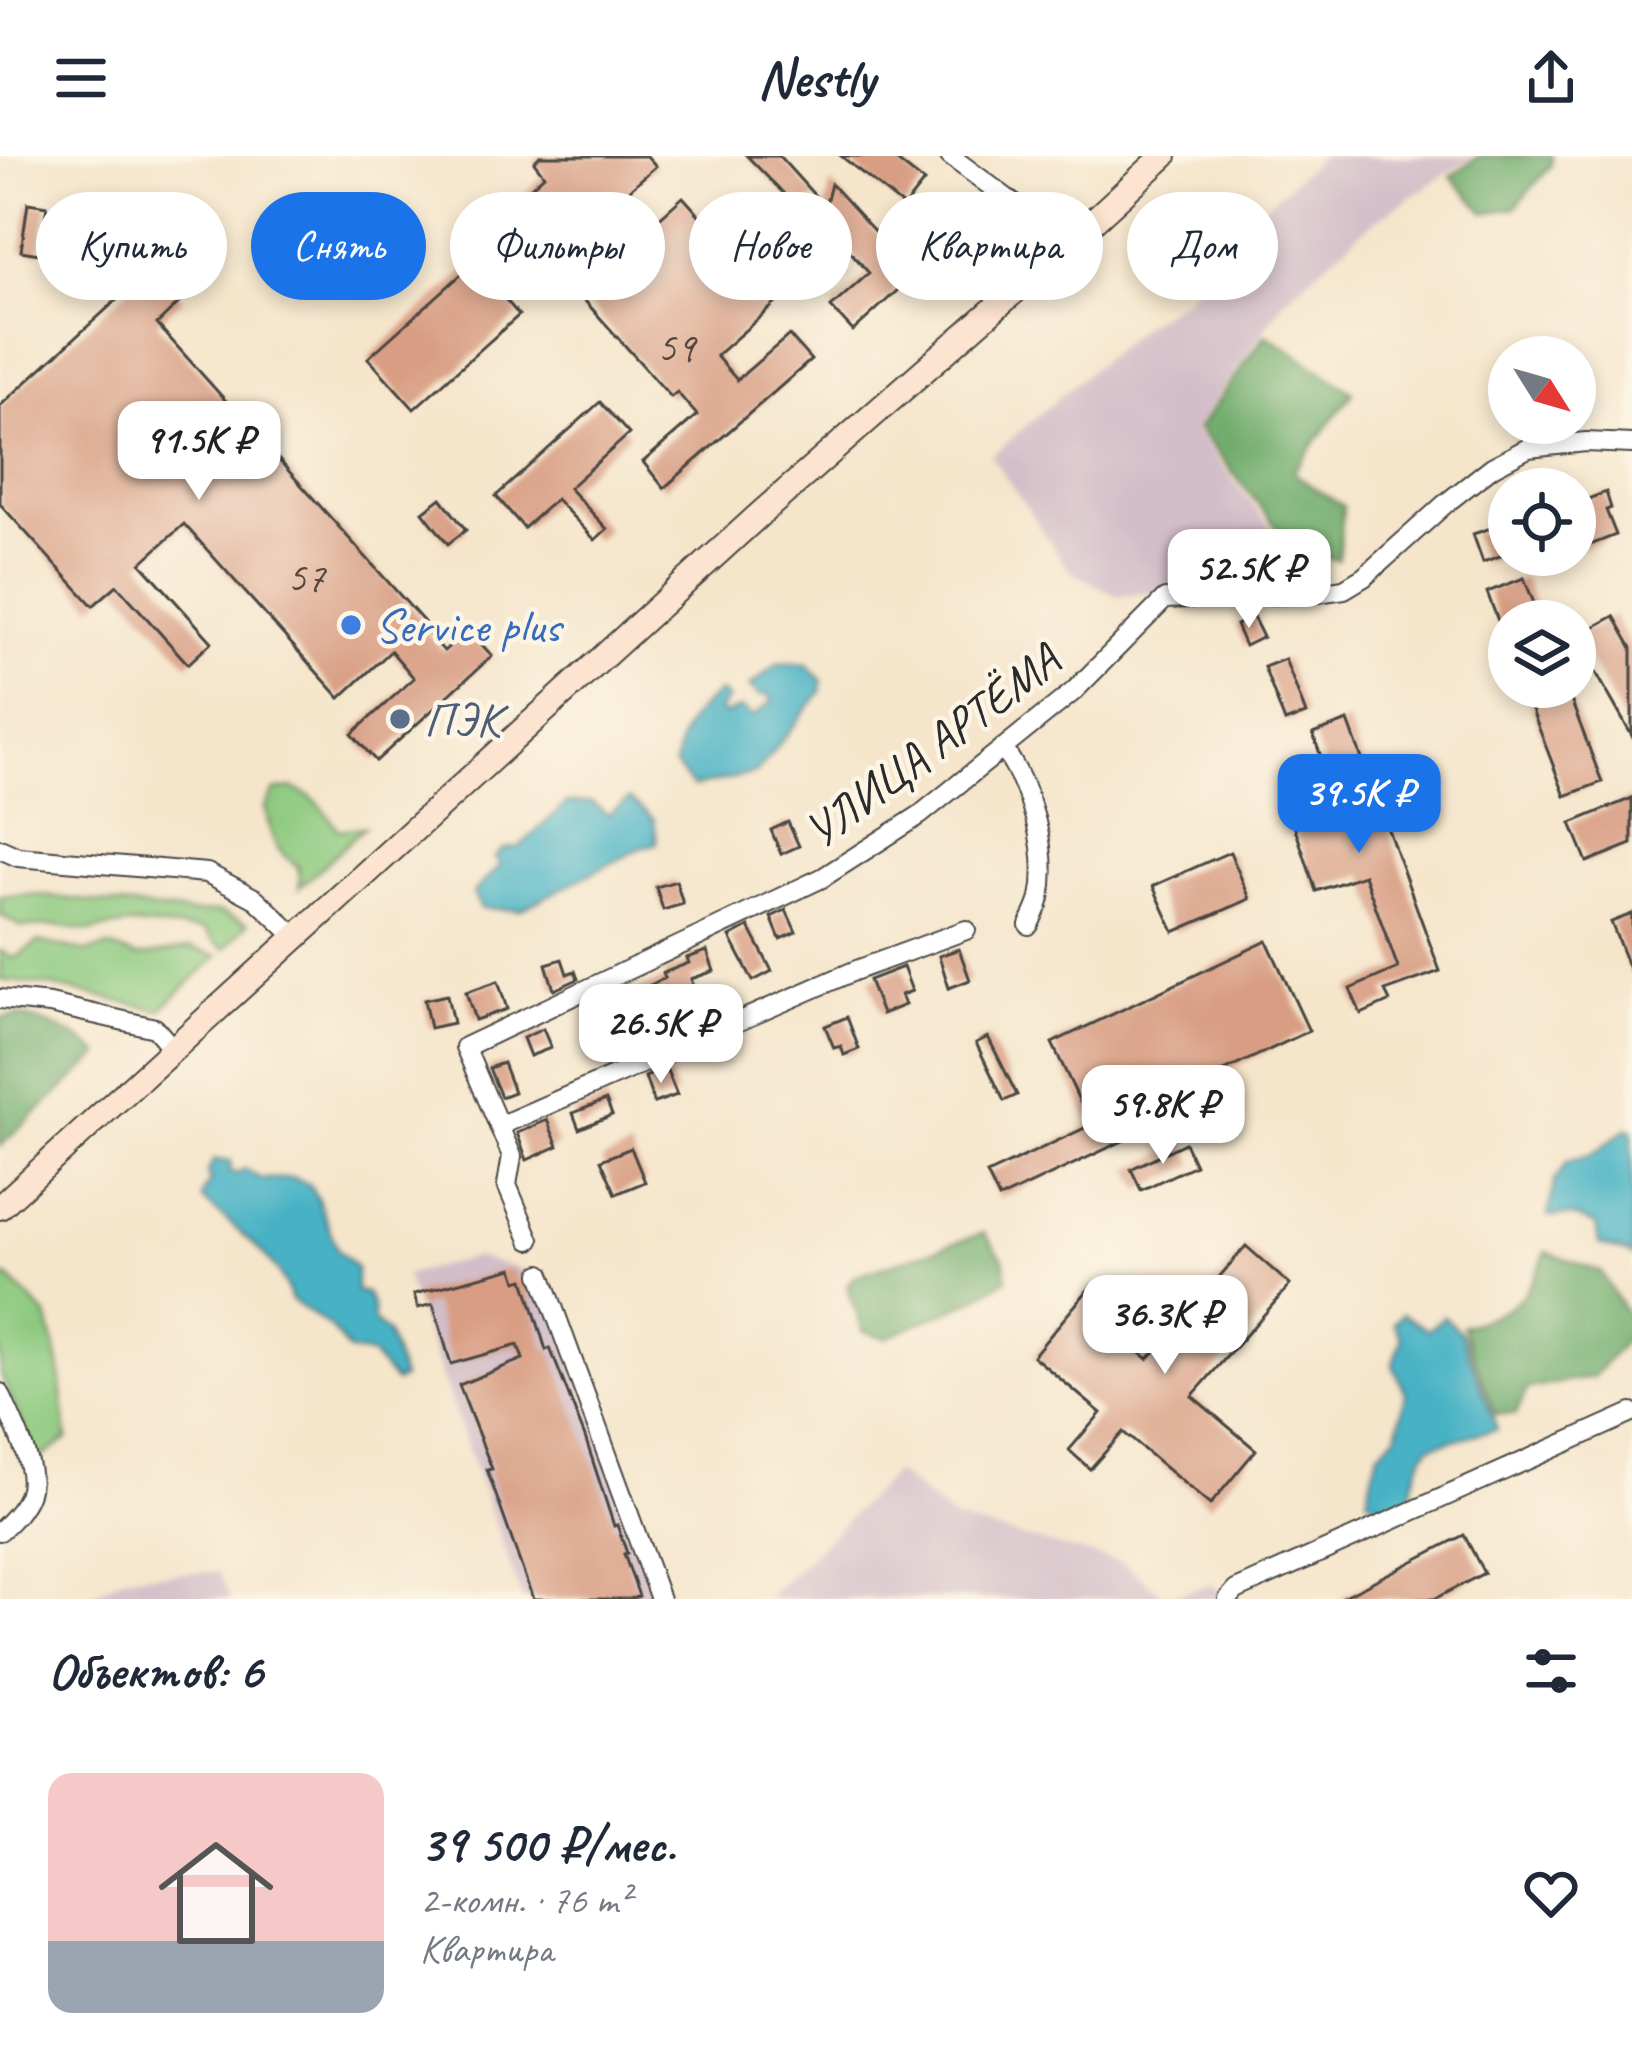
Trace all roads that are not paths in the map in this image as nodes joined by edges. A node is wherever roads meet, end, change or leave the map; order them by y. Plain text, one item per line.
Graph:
1 (950, 156) edge
2 (1164, 156) edge
3 (998, 192) edge
4 (1103, 212) edge
5 (1004, 300) edge
6 (1632, 444) edge
7 (1003, 748) junction
8 (0, 849) edge
9 (1029, 925) dead end
10 (966, 930) dead end
11 (296, 937) junction
12 (0, 999) edge
13 (173, 1049) junction
14 (499, 1126) junction
15 (0, 1208) edge
16 (530, 1240) dead end
17 (541, 1274) dead end
18 (0, 1393) edge
19 (1632, 1413) edge
20 (0, 1531) edge
21 (660, 1599) edge
22 (1228, 1599) edge

1 - 3 street
2 - 4 main road
5 - 11 main road
6 - 7 street, УЛИЦА АРТЁМА
7 - 9 street
7 - 14 street, УЛИЦА АРТЁМА
8 - 11 street
10 - 14 street
11 - 13 main road
12 - 13 street
13 - 15 main road
14 - 16 street
17 - 21 street
18 - 20 street
19 - 22 street

